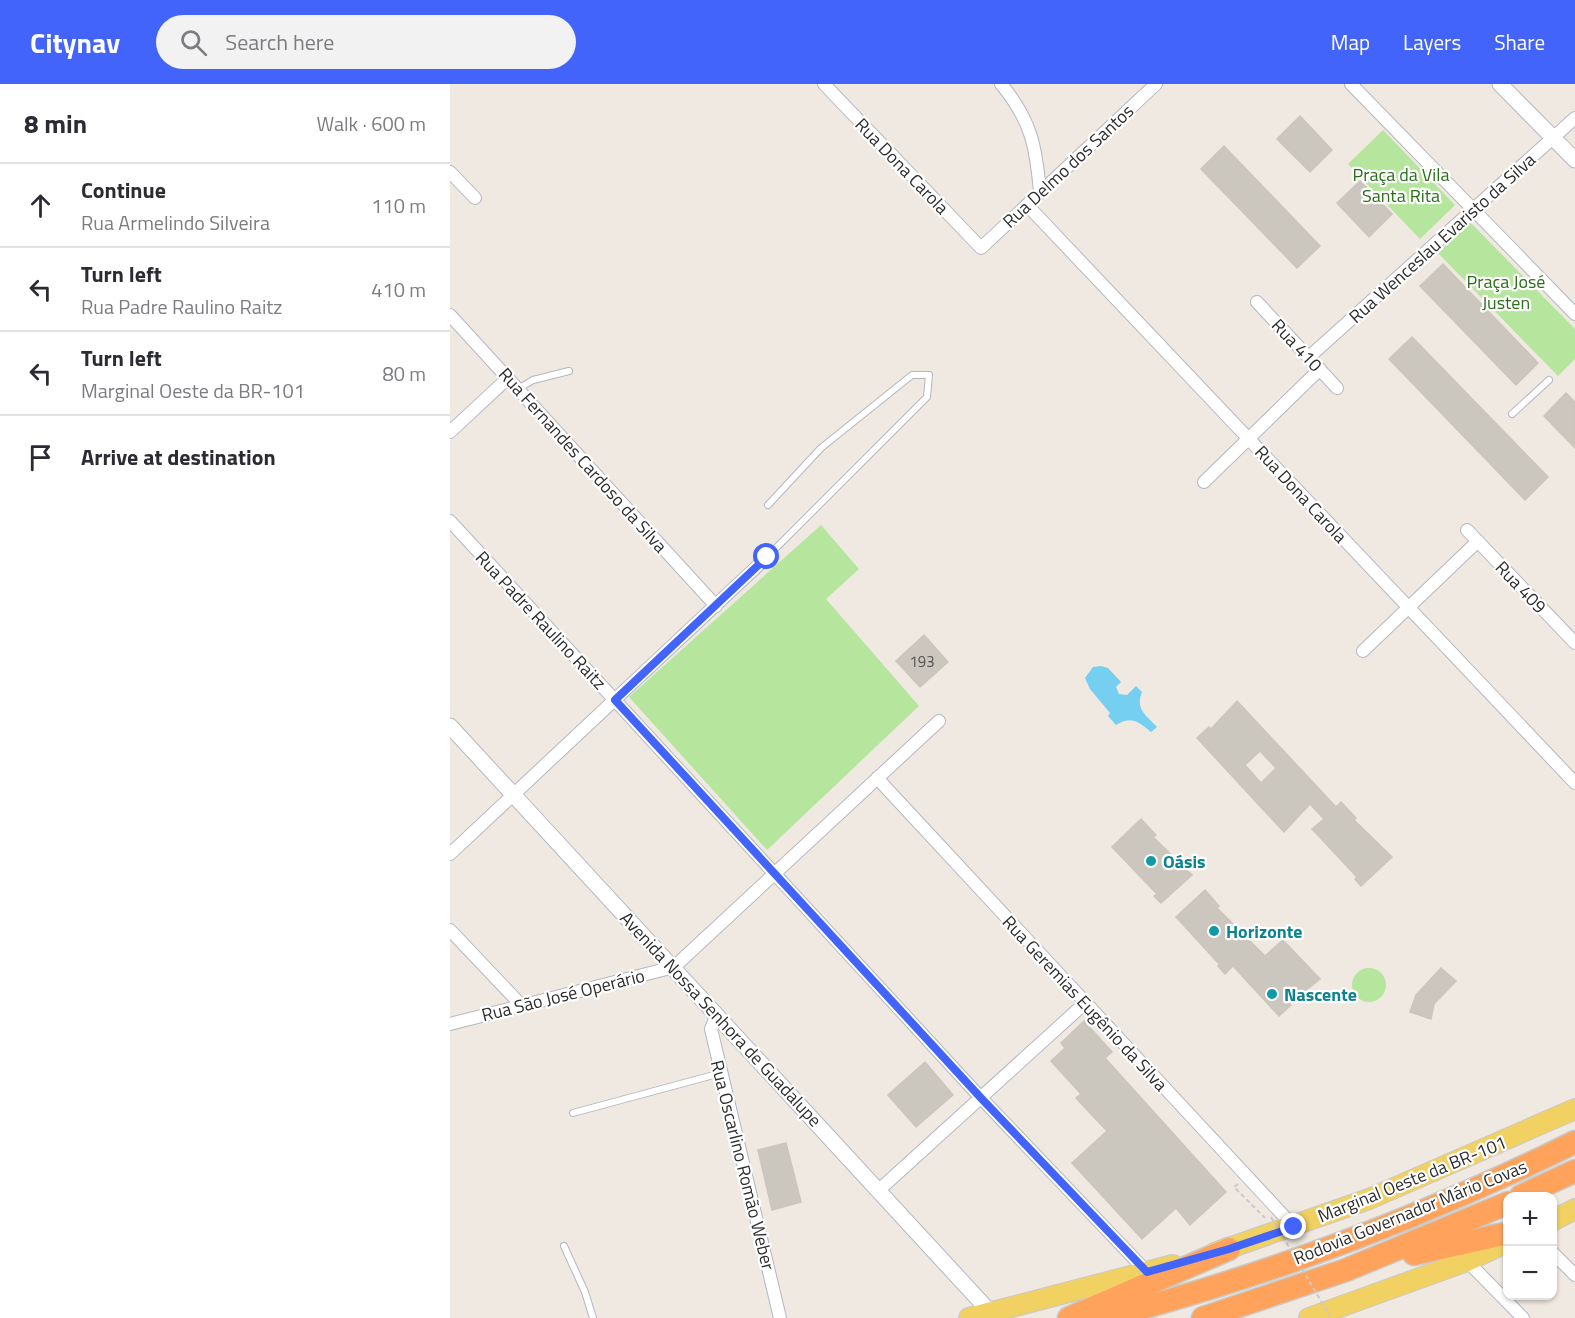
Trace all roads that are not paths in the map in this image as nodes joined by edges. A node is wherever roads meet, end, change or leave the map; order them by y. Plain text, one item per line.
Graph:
1 (824, 84) edge
2 (1001, 84) edge
3 (1156, 84) edge
4 (1351, 84) edge
5 (1500, 84) edge
6 (1575, 118) edge
7 (1553, 138) junction
8 (1575, 160) edge
9 (450, 172) edge
10 (1040, 192) junction
11 (475, 198) dead end
12 (1027, 205) junction
13 (1473, 209) junction
14 (981, 248) joint
15 (1257, 302) dead end
16 (1575, 314) edge
17 (450, 315) edge
18 (1309, 357) junction
19 (1320, 369) junction
20 (569, 371) dead end
21 (508, 378) junction
22 (1549, 380) dead end
23 (1337, 388) dead end
24 (518, 389) junction
25 (1512, 414) dead end
26 (450, 432) edge
27 (1248, 439) junction
28 (1204, 482) dead end
29 (768, 505) dead end
30 (450, 521) edge
31 (1467, 530) dead end
32 (1478, 541) junction
33 (767, 557) joint
34 (716, 606) junction
35 (1408, 608) junction
36 (1575, 643) edge
37 (1363, 651) dead end
38 (615, 700) junction
39 (939, 721) dead end
40 (450, 726) edge
41 (877, 778) junction
42 (1575, 783) edge
43 (512, 796) junction
44 (450, 854) edge
45 (775, 874) junction
46 (450, 930) edge
47 (674, 967) junction
48 (1085, 1003) junction
49 (522, 1006) junction
50 (717, 1014) junction
51 (450, 1024) edge
52 (721, 1073) junction
53 (981, 1098) junction
54 (1575, 1108) edge
55 (573, 1113) dead end
56 (1575, 1142) edge
57 (1575, 1171) edge
58 (879, 1191) junction
59 (1531, 1192) edge
60 (1503, 1205) edge
61 (1575, 1209) edge
62 (1557, 1218) edge
63 (1294, 1227) junction
64 (1503, 1234) edge
65 (1503, 1244) edge
66 (564, 1246) dead end
67 (1229, 1249) junction
68 (1557, 1257) edge
69 (1467, 1261) junction
70 (1346, 1270) junction
71 (1147, 1272) junction
72 (1575, 1275) edge
73 (991, 1312) junction
74 (1334, 1315) edge
75 (593, 1318) edge
76 (780, 1318) edge
77 (969, 1318) edge
78 (1069, 1318) edge
79 (1105, 1318) edge
80 (1203, 1318) edge
81 (1310, 1318) edge
82 (1523, 1318) edge

1 - 14 street, Rua Dona Carola
2 - 10 street
3 - 10 street, Rua Delmo dos Santos
4 - 13 street
5 - 7 street
6 - 7 street, Rua Wenceslau Evaristo da Silva
7 - 8 street
7 - 13 street, Rua Wenceslau Evaristo da Silva
9 - 11 street
10 - 12 street, Rua Delmo dos Santos
12 - 14 street, Rua Delmo dos Santos
12 - 27 street, Rua Dona Carola
13 - 16 street
13 - 18 street, Rua Wenceslau Evaristo da Silva
15 - 18 street, Rua 410
17 - 21 street, Rua Fernandes Cardoso da Silva
18 - 19 street, Rua 410
19 - 23 street, Rua 410
19 - 27 street
20 - 24 lane
21 - 24 street, Rua Fernandes Cardoso da Silva
21 - 26 street
22 - 25 lane
24 - 34 street, Rua Fernandes Cardoso da Silva
27 - 28 street
27 - 35 street, Rua Dona Carola
29 - 33 lane
30 - 38 street, Rua Padre Raulino Raitz
31 - 32 street, Rua 409
32 - 35 street
32 - 36 street, Rua 409
33 - 34 street
34 - 38 street
35 - 37 street
35 - 42 street, Rua Dona Carola
38 - 43 street
38 - 45 street, Rua Padre Raulino Raitz
39 - 41 street, Rua São José Operário
40 - 43 street, Avenida Nossa Senhora de Guadalupe
41 - 45 street, Rua São José Operário
41 - 48 street, Rua Geremias Eugênio da Silva
43 - 44 street
43 - 47 street, Avenida Nossa Senhora de Guadalupe
45 - 47 street, Rua São José Operário
45 - 53 street, Rua Padre Raulino Raitz
46 - 49 street
47 - 49 street, Rua São José Operário
47 - 50 street, Avenida Nossa Senhora de Guadalupe
48 - 53 street
48 - 63 street, Rua Geremias Eugênio da Silva
49 - 51 street, Rua São José Operário
50 - 52 street, Rua Oscarlino Romão Weber
50 - 58 street, Avenida Nossa Senhora de Guadalupe
52 - 55 lane
52 - 76 street, Rua Oscarlino Romão Weber
53 - 58 street
53 - 71 street, Rua Padre Raulino Raitz
54 - 63 main road, Marginal Oeste da BR-101
56 - 79 highway, Rodovia Governador Mário Covas
57 - 59 highway, Rodovia Governador Mário Covas
58 - 73 street, Avenida Nossa Senhora de Guadalupe
60 - 70 highway, Rodovia Governador Mário Covas
61 - 62 main road
63 - 67 main road, Marginal Oeste da BR-101
64 - 70 highway
65 - 69 main road
66 - 75 lane
67 - 71 main road, Marginal Oeste da BR-101
67 - 78 highway
68 - 72 street
69 - 74 main road
69 - 82 street
70 - 80 highway, Rodovia Governador Mário Covas
71 - 73 main road, Marginal Oeste da BR-101
73 - 77 main road, Marginal Oeste da BR-101
74 - 81 main road

